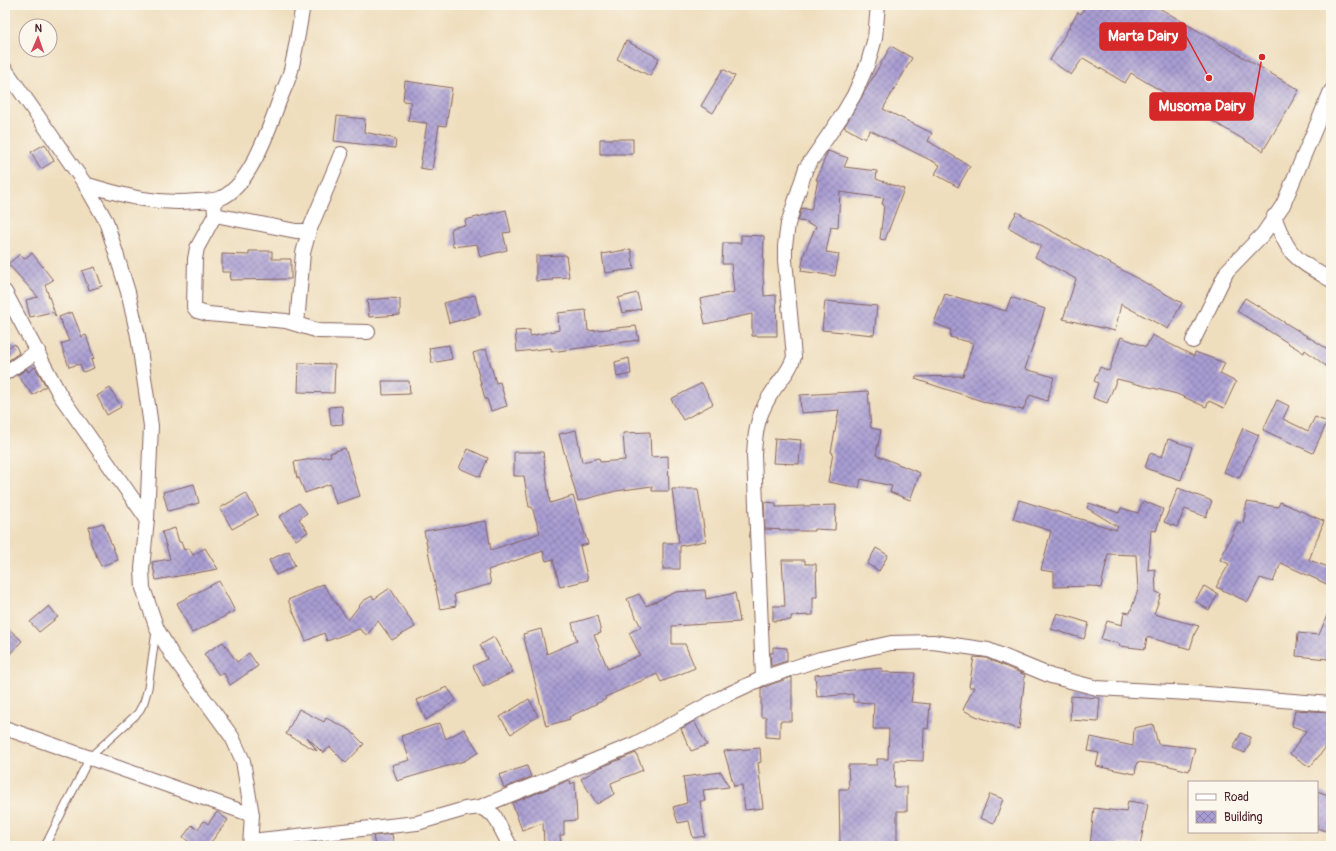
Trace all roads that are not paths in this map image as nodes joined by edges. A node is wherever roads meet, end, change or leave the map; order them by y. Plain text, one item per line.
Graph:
1 (303, 5) edge
2 (878, 5) edge
3 (5, 69) edge
4 (1331, 91) edge
5 (341, 154) dead end
6 (85, 184) junction
7 (214, 200) junction
8 (215, 215) junction
9 (1274, 216) junction
10 (309, 231) junction
11 (1331, 280) edge
12 (5, 292) edge
13 (297, 324) junction
14 (368, 332) dead end
15 (1193, 341) dead end
16 (38, 351) junction
17 (5, 372) edge
18 (148, 519) junction
19 (157, 629) junction
20 (763, 678) junction
21 (1331, 704) edge
22 (5, 728) edge
23 (90, 757) junction
24 (480, 807) junction
25 (252, 815) junction
26 (257, 841) edge
27 (45, 846) edge
28 (510, 846) edge

1 - 7 street
2 - 20 street
3 - 6 street
4 - 9 street
5 - 10 street
6 - 7 street
6 - 18 street
7 - 8 street
8 - 10 street
8 - 13 street
9 - 11 street
9 - 15 street
10 - 13 street
12 - 16 street
13 - 14 street
16 - 17 street
16 - 18 street
18 - 19 street
19 - 23 lane
19 - 25 street
20 - 21 street
20 - 24 street
22 - 23 street
23 - 25 street
23 - 27 lane
24 - 26 street
24 - 28 street
25 - 26 street

